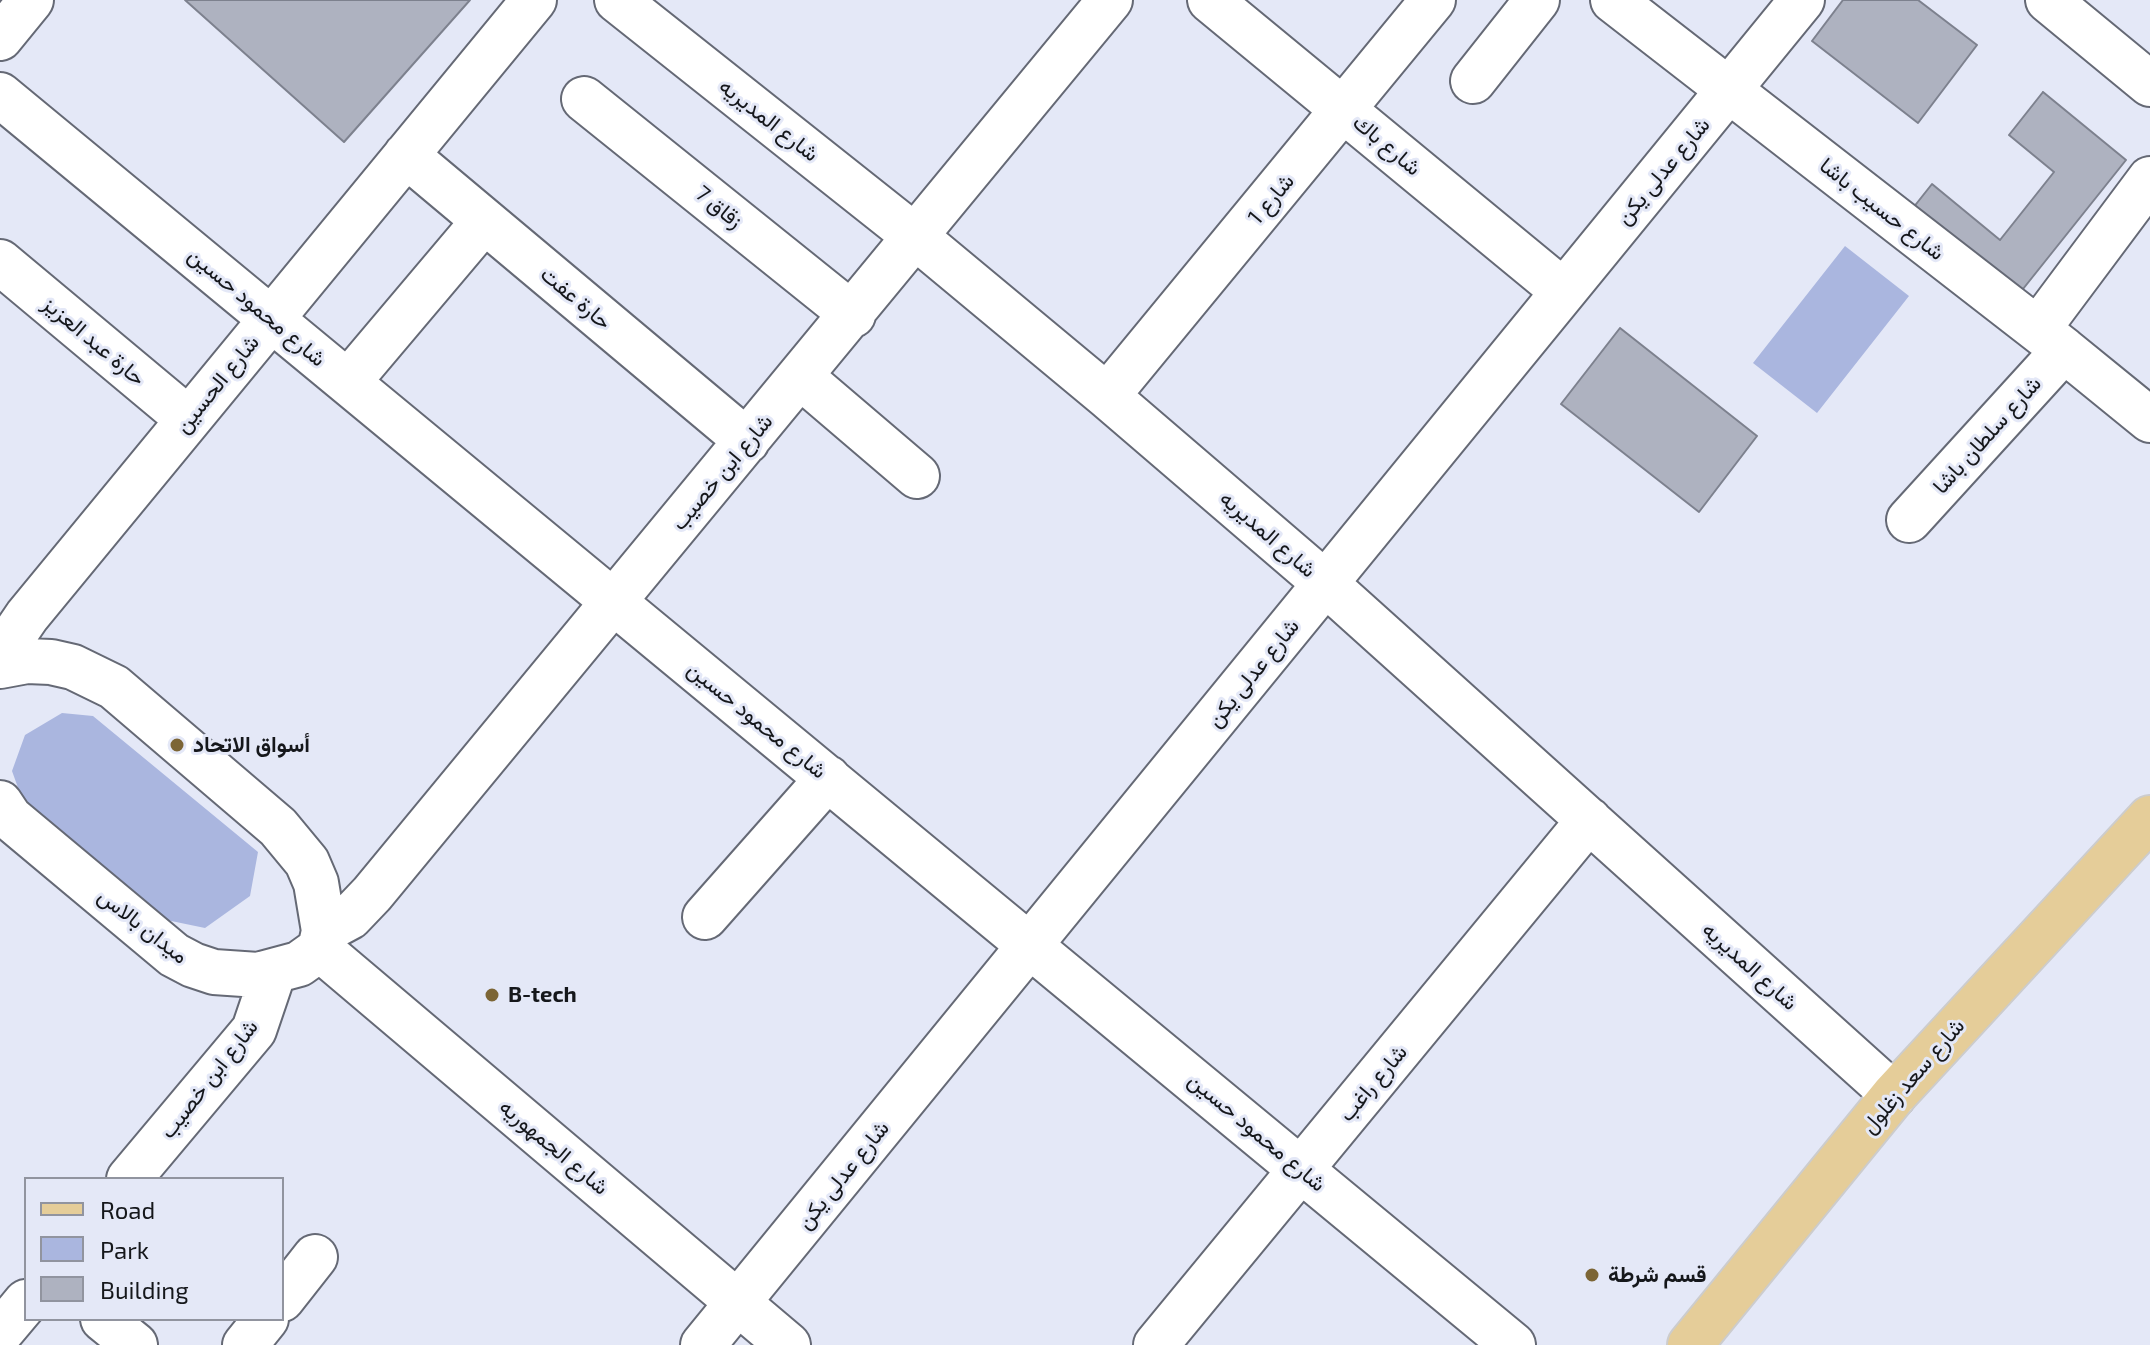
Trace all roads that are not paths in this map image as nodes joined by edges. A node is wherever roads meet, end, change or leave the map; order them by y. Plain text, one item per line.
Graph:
1 (31, 0) edge
2 (534, 0) edge
3 (617, 0) edge
4 (1110, 0) edge
5 (1210, 0) edge
6 (1433, 0) edge
7 (1537, 0) edge
8 (1613, 0) edge
9 (1802, 0) edge
10 (2048, 0) edge
11 (0, 38) edge
12 (1473, 81) dead end
13 (2150, 84) edge
14 (1729, 92) junction
15 (0, 95) edge
16 (584, 99) dead end
17 (1345, 110) junction
18 (406, 155) junction
19 (2150, 179) edge
20 (484, 221) junction
21 (917, 238) junction
22 (0, 262) edge
23 (1563, 291) junction
24 (853, 315) junction
25 (271, 318) junction
26 (2051, 339) junction
27 (801, 377) junction
28 (348, 382) junction
29 (1107, 396) junction
30 (188, 419) junction
31 (2150, 420) edge
32 (747, 441) junction
33 (917, 476) dead end
34 (1909, 520) dead end
35 (1326, 584) junction
36 (613, 601) junction
37 (1, 665) edge
38 (828, 778) junction
39 (0, 803) edge
40 (2150, 818) edge
41 (1589, 820) junction
42 (705, 917) dead end
43 (322, 940) junction
44 (1031, 945) junction
45 (274, 971) junction
46 (1894, 1095) junction
47 (1302, 1169) junction
48 (131, 1177) edge
49 (315, 1257) dead end
50 (284, 1296) edge
51 (738, 1303) junction
52 (24, 1304) edge
53 (105, 1321) edge
54 (264, 1321) edge
55 (0, 1333) edge
56 (135, 1345) edge
57 (245, 1345) edge
58 (703, 1345) edge
59 (788, 1345) edge
60 (1156, 1345) edge
61 (1513, 1345) edge
62 (1690, 1345) edge

1 - 11 street
2 - 18 street, شارع الحسين
3 - 21 street, شارع المديريه
4 - 21 street, شارع ابن خصيب
5 - 17 street, شارع باك
6 - 17 street, شارع 1
7 - 12 street
8 - 14 street, شارع حسيب باشا
9 - 14 street, شارع عدلى يكن
10 - 13 street
14 - 23 street, شارع عدلى يكن
14 - 26 street, شارع حسيب باشا
15 - 25 street, شارع محمود حسين
16 - 24 street, زقاق 7
17 - 23 street, شارع باك
17 - 29 street, شارع 1
18 - 20 street, حارة عفت
18 - 25 street, شارع الحسين
19 - 26 street, شارع سلطان باشا
20 - 28 street
20 - 32 street, حارة عفت
21 - 24 street, شارع ابن خصيب
21 - 29 street, شارع المديريه
22 - 30 street, حارة عبد العزيز
23 - 35 street, شارع عدلى يكن
24 - 27 street, شارع ابن خصيب
25 - 28 street, شارع محمود حسين
25 - 30 street, شارع الحسين
26 - 31 street, شارع حسيب باشا
26 - 34 street, شارع سلطان باشا
27 - 32 street, شارع ابن خصيب
27 - 33 street
28 - 36 street, شارع محمود حسين
29 - 35 street, شارع المديريه
30 - 37 street, شارع الحسين
32 - 36 street, شارع ابن خصيب
35 - 41 street, شارع المديريه
35 - 44 street, شارع عدلى يكن
36 - 38 street, شارع محمود حسين
36 - 43 street, شارع ابن خصيب
37 - 43 street
38 - 42 street
38 - 44 street, شارع محمود حسين
39 - 45 street, ميدان بالاس
40 - 46 main road, شارع سعد زغلول
41 - 46 street, شارع المديريه
41 - 47 street, شارع راغب
43 - 45 street, ميدان بالاس
43 - 51 street, شارع الجمهوريه
44 - 47 street, شارع محمود حسين
44 - 51 street, شارع عدلى يكن
45 - 48 street, شارع ابن خصيب
46 - 62 main road, شارع سعد زغلول
47 - 60 street, شارع راغب
47 - 61 street, شارع محمود حسين
49 - 50 street
51 - 58 street, شارع عدلى يكن
51 - 59 street, شارع الجمهوريه
52 - 55 street
53 - 56 street
54 - 57 street

